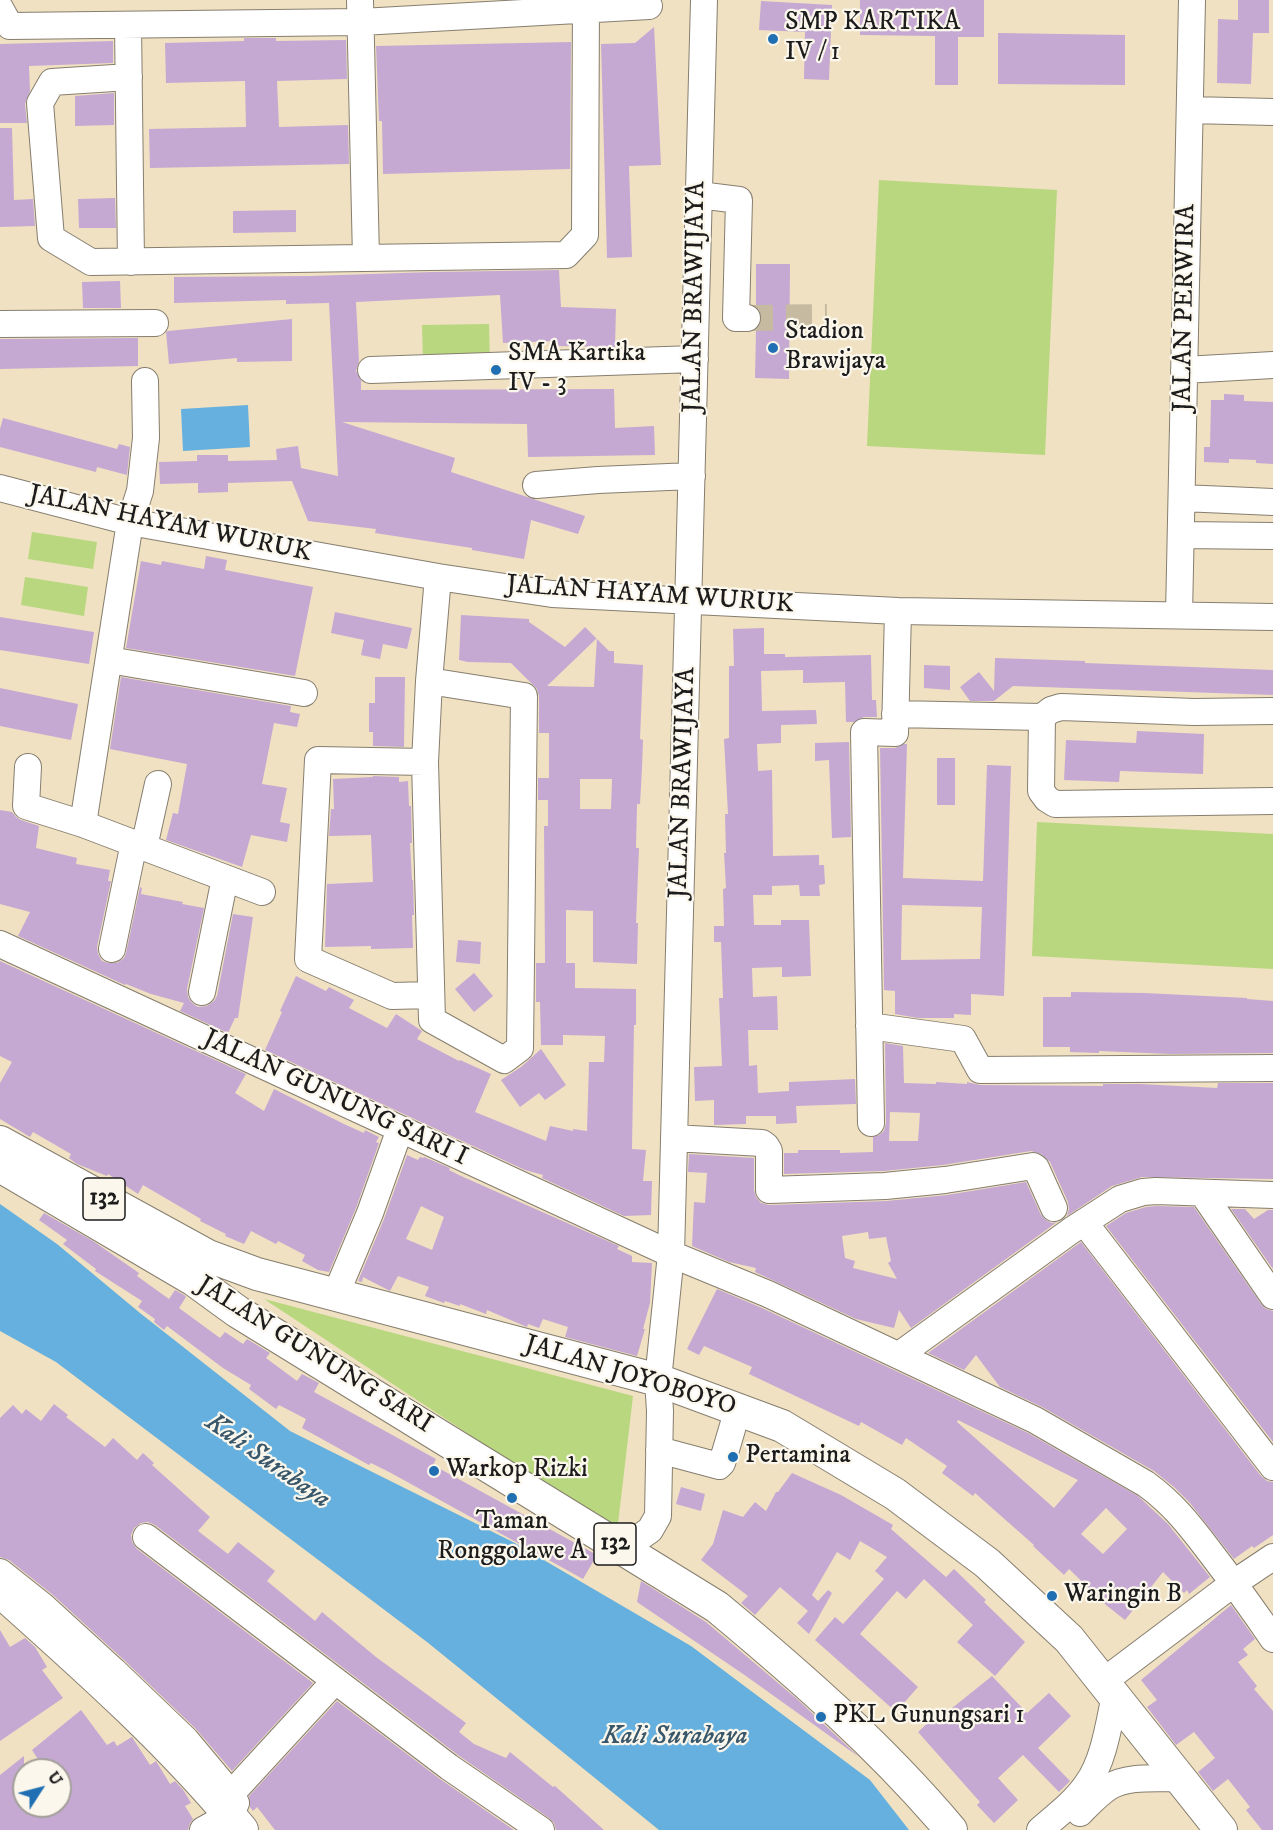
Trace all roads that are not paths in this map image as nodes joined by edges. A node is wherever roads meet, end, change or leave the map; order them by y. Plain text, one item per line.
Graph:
1 (704, 0) edge
2 (1192, 0) edge
3 (586, 5) edge
4 (649, 6) dead end
5 (0, 8) edge
6 (360, 11) edge
7 (250, 12) edge
8 (128, 24) junction
9 (129, 77) junction
10 (1190, 110) junction
11 (1273, 112) edge
12 (699, 195) junction
13 (366, 258) junction
14 (131, 262) junction
15 (747, 318) dead end
16 (155, 323) dead end
17 (0, 324) edge
18 (695, 359) junction
19 (1273, 366) edge
20 (370, 370) dead end
21 (1184, 370) junction
22 (145, 381) dead end
23 (692, 476) junction
24 (536, 485) dead end
25 (0, 488) edge
26 (1182, 498) junction
27 (1273, 502) edge
28 (130, 522) junction
29 (1181, 535) junction
30 (1273, 536) edge
31 (438, 577) junction
32 (689, 602) junction
33 (898, 611) junction
34 (1179, 615) junction
35 (1273, 617) edge
36 (109, 660) junction
37 (429, 681) junction
38 (304, 693) dead end
39 (1273, 711) edge
40 (895, 714) junction
41 (1042, 717) junction
42 (425, 762) junction
43 (28, 767) dead end
44 (158, 784) dead end
45 (1273, 801) edge
46 (83, 824) junction
47 (139, 845) junction
48 (225, 878) junction
49 (262, 891) dead end
50 (0, 944) edge
51 (112, 950) dead end
52 (202, 992) dead end
53 (431, 995) junction
54 (869, 1026) junction
55 (1273, 1068) edge
56 (871, 1123) dead end
57 (400, 1129) junction
58 (674, 1138) junction
59 (0, 1142) edge
60 (0, 1166) edge
61 (1203, 1194) junction
62 (1273, 1195) edge
63 (1054, 1208) dead end
64 (1084, 1222) junction
65 (671, 1254) junction
66 (201, 1268) junction
67 (257, 1274) junction
68 (336, 1294) junction
69 (1273, 1296) edge
70 (238, 1312) junction
71 (899, 1355) junction
72 (658, 1380) junction
73 (738, 1409) junction
74 (659, 1450) junction
75 (1273, 1467) edge
76 (146, 1537) dead end
77 (623, 1549) junction
78 (1273, 1557) edge
79 (0, 1572) edge
80 (1234, 1583) junction
81 (0, 1591) edge
82 (0, 1607) edge
83 (1273, 1639) edge
84 (334, 1682) junction
85 (1109, 1688) junction
86 (1180, 1778) junction
87 (226, 1818) edge
88 (542, 1830) edge
89 (951, 1830) edge
90 (1040, 1830) edge
91 (1062, 1830) edge
92 (1221, 1830) edge

1 - 12 street, JALAN BRAWIJAYA
2 - 10 street, JALAN PERWIRA
3 - 4 street
3 - 6 street
3 - 13 street
5 - 8 street
6 - 7 street
6 - 13 street
7 - 8 street
8 - 9 street
9 - 14 street
9 - 14 street
10 - 11 street
10 - 21 street, JALAN PERWIRA
12 - 15 street
12 - 18 street, JALAN BRAWIJAYA
13 - 14 street
16 - 17 street
18 - 20 street
18 - 23 street, JALAN BRAWIJAYA
19 - 21 street
21 - 26 street, JALAN PERWIRA
22 - 28 street
23 - 24 street
23 - 32 street, JALAN BRAWIJAYA
25 - 28 street, JALAN HAYAM WURUK
26 - 27 street
26 - 29 street, JALAN PERWIRA
28 - 31 street, JALAN HAYAM WURUK
28 - 36 street
29 - 30 street
29 - 34 street, JALAN PERWIRA
31 - 32 street, JALAN HAYAM WURUK
31 - 37 street
32 - 33 street, JALAN HAYAM WURUK
32 - 58 street, JALAN BRAWIJAYA
33 - 34 street, JALAN HAYAM WURUK
33 - 40 street
34 - 35 street, JALAN HAYAM WURUK
36 - 38 street
36 - 46 street
37 - 42 street
37 - 53 street
39 - 41 street
40 - 41 street
40 - 54 street
41 - 45 street
42 - 53 street
42 - 53 street
43 - 46 street
44 - 47 street
46 - 47 street
47 - 48 street
47 - 51 street
48 - 49 street
48 - 52 street
50 - 57 street, JALAN GUNUNG SARI I
54 - 55 street
54 - 56 street
57 - 65 street, JALAN GUNUNG SARI I
57 - 68 street
58 - 63 street
58 - 65 street, JALAN BRAWIJAYA
59 - 66 main road, JALAN GUNUNG SARI / 132
60 - 66 main road, JALAN GUNUNG SARI / 132
61 - 62 street
61 - 64 street
61 - 69 street
64 - 71 street
64 - 75 street
65 - 71 street, JALAN GUNUNG SARI I
65 - 72 street, JALAN BRAWIJAYA
66 - 67 main road, JALAN JOYOBOYO
66 - 70 main road, JALAN GUNUNG SARI / 132
67 - 68 main road, JALAN JOYOBOYO
67 - 70 main road
68 - 72 main road, JALAN JOYOBOYO
70 - 77 main road, JALAN GUNUNG SARI / 132
71 - 80 street, JALAN GUNUNG SARI I
72 - 73 main road, JALAN JOYOBOYO
72 - 74 street, JALAN BRAWIJAYA
73 - 74 street
73 - 85 main road, JALAN JOYOBOYO
74 - 77 street, JALAN BRAWIJAYA
76 - 84 street
77 - 89 main road, JALAN GUNUNG SARI / 132
78 - 80 street
79 - 87 street
80 - 83 street, JALAN GUNUNG SARI I
80 - 85 street
81 - 87 main road
82 - 87 street
84 - 87 street
84 - 88 street
85 - 86 main road, JALAN JOYOBOYO
85 - 90 street
86 - 91 street
86 - 92 main road, JALAN JOYOBOYO

